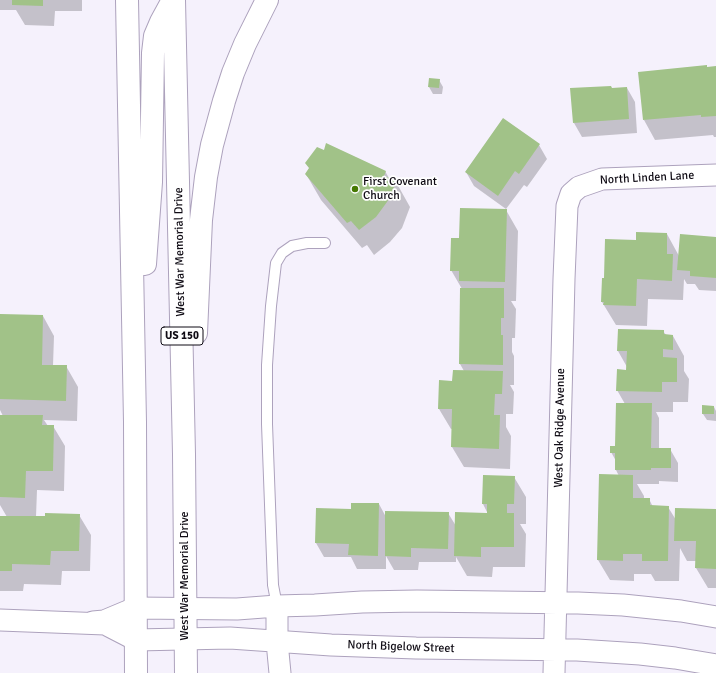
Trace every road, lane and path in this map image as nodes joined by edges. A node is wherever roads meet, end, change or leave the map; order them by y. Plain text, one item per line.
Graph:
1 (123, 0) edge
2 (126, 0) edge
3 (173, 0) edge
4 (266, 0) edge
5 (128, 71) junction
6 (716, 175) edge
7 (579, 187) joint
8 (325, 243) dead end
9 (135, 484) junction
10 (185, 542) junction
11 (556, 603) junction
12 (277, 606) junction
13 (136, 608) junction
14 (185, 608) junction
15 (716, 617) edge
16 (0, 620) edge
17 (90, 623) junction
18 (186, 639) junction
19 (136, 640) junction
20 (277, 642) junction
21 (554, 650) junction
22 (716, 665) edge
23 (136, 673) edge
24 (186, 673) edge
25 (280, 673) edge
26 (554, 673) edge

1 - 5 highway
2 - 5 highway
3 - 9 highway
3 - 10 highway, West War Memorial Drive / US 150
4 - 10 highway
5 - 9 highway
6 - 7 street, North Linden Lane
7 - 11 street, West Oak Ridge Avenue
8 - 12 lane
9 - 13 highway
10 - 14 highway, West War Memorial Drive / US 150
11 - 12 street, North Bigelow Street
11 - 15 street, North Bigelow Street
11 - 21 street, West Oak Ridge Avenue
12 - 14 street, North Bigelow Street
12 - 20 street
13 - 14 street, North Bigelow Street
13 - 17 street, North Bigelow Street
13 - 19 highway
14 - 18 highway, West War Memorial Drive / US 150
16 - 17 street, North Bigelow Street
17 - 19 street, North Bigelow Street
18 - 19 street, North Bigelow Street
18 - 20 street, North Bigelow Street
18 - 24 highway, West War Memorial Drive / US 150
19 - 23 highway
20 - 21 street, North Bigelow Street
20 - 25 street
21 - 22 street, North Bigelow Street
21 - 26 street, West Oak Ridge Avenue

